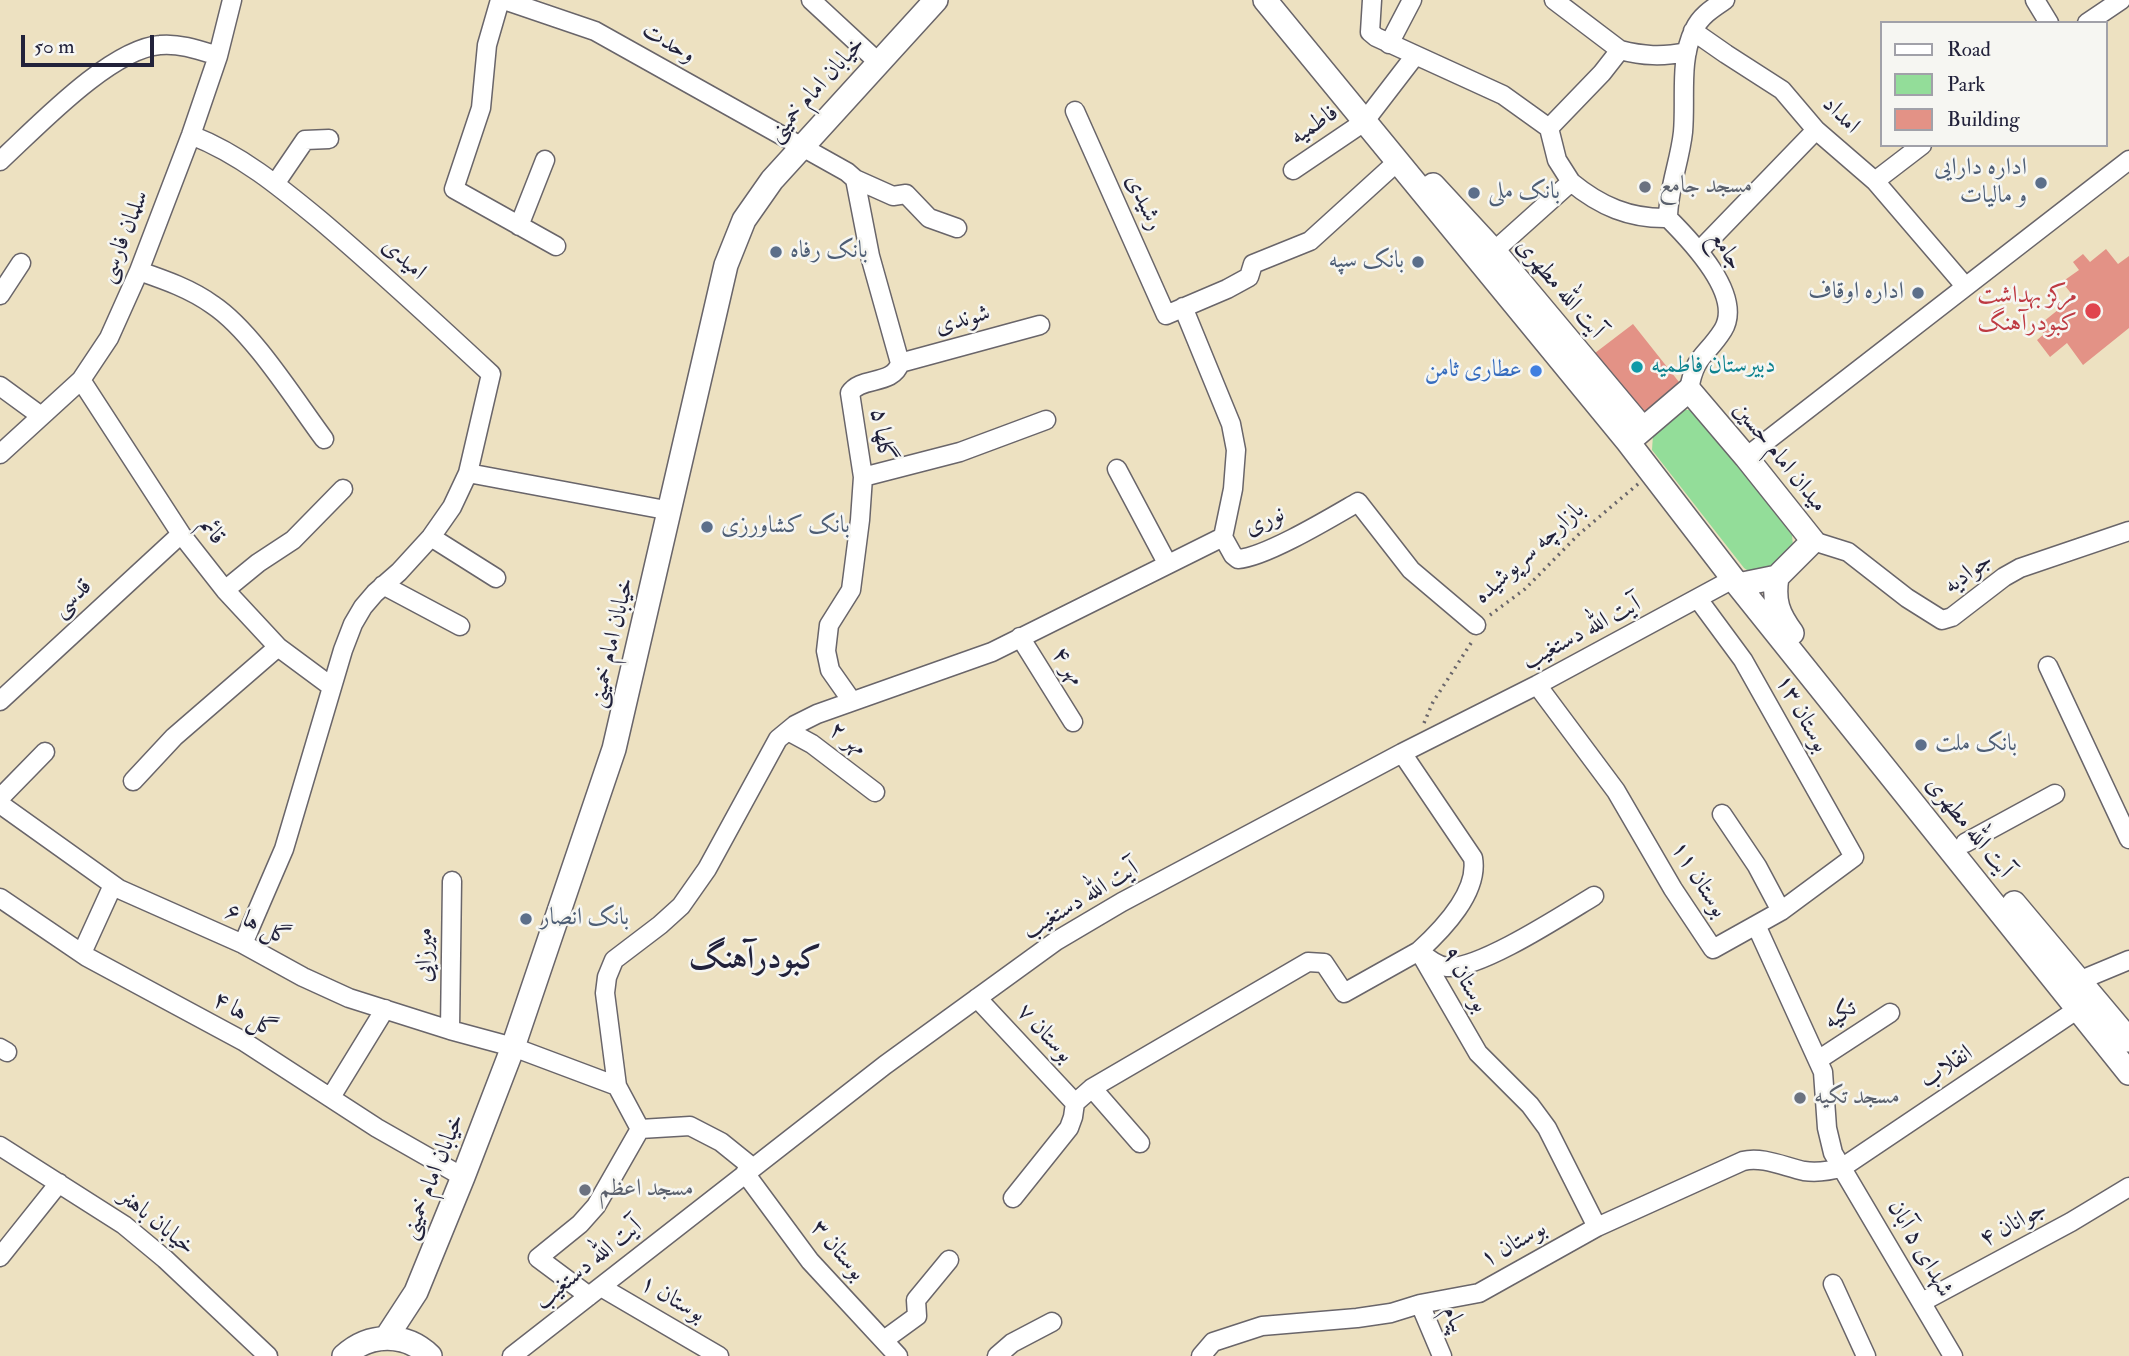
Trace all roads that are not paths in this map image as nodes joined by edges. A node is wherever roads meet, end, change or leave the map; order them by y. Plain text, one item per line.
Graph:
1 (232, 0) edge
2 (502, 0) edge
3 (811, 0) edge
4 (936, 0) edge
5 (1265, 0) edge
6 (1372, 0) edge
7 (1412, 0) edge
8 (1725, 0) edge
9 (2035, 0) edge
10 (2121, 0) edge
11 (1564, 3) edge
12 (2048, 21) edge
13 (2090, 21) edge
14 (1693, 31) junction
15 (1389, 44) junction
16 (1620, 50) junction
17 (1686, 52) junction
18 (218, 56) junction
19 (1414, 57) junction
20 (878, 62) junction
21 (1075, 111) dead end
22 (1364, 122) junction
23 (1549, 128) junction
24 (1816, 130) junction
25 (191, 135) junction
26 (329, 139) dead end
27 (800, 147) junction
28 (1919, 147) edge
29 (545, 160) dead end
30 (2129, 160) edge
31 (0, 161) edge
32 (1397, 163) junction
33 (1293, 170) dead end
34 (855, 179) junction
35 (1875, 181) junction
36 (1571, 182) junction
37 (275, 184) junction
38 (1668, 218) junction
39 (519, 226) junction
40 (957, 228) dead end
41 (556, 246) dead end
42 (1700, 250) junction
43 (1494, 251) junction
44 (21, 263) dead end
45 (139, 271) junction
46 (1965, 286) junction
47 (0, 295) edge
48 (1183, 307) junction
49 (1040, 325) dead end
50 (900, 363) junction
51 (81, 380) junction
52 (0, 386) edge
53 (1689, 390) junction
54 (41, 416) junction
55 (1046, 420) dead end
56 (1635, 436) junction
57 (324, 439) dead end
58 (0, 454) edge
59 (1746, 457) junction
60 (1117, 469) dead end
61 (468, 473) junction
62 (863, 477) junction
63 (343, 489) dead end
64 (671, 511) junction
65 (2129, 531) edge
66 (180, 534) junction
67 (431, 537) junction
68 (1223, 537) junction
69 (1813, 541) junction
70 (1167, 563) junction
71 (1776, 577) junction
72 (496, 578) dead end
73 (1735, 582) junction
74 (383, 586) junction
75 (225, 590) junction
76 (1698, 599) junction
77 (1476, 625) road end
78 (460, 626) dead end
79 (1020, 638) junction
80 (278, 647) junction
81 (2048, 666) dead end
82 (1537, 685) junction
83 (332, 687) junction
84 (0, 701) edge
85 (846, 702) junction
86 (1073, 722) dead end
87 (788, 731) junction
88 (1408, 751) junction
89 (45, 752) dead end
90 (133, 781) dead end
91 (875, 792) dead end
92 (2055, 794) dead end
93 (0, 798) edge
94 (0, 804) edge
95 (1722, 814) dead end
96 (2129, 839) edge
97 (1965, 843) junction
98 (452, 881) dead end
99 (113, 886) junction
100 (1594, 896) dead end
101 (0, 898) edge
102 (1781, 911) junction
103 (1756, 925) junction
104 (243, 944) junction
105 (1419, 951) junction
106 (82, 953) junction
107 (2129, 960) edge
108 (2081, 980) junction
109 (977, 998) junction
110 (385, 1009) junction
111 (2078, 1009) junction
112 (1890, 1013) dead end
113 (450, 1030) junction
114 (2129, 1040) edge
115 (513, 1047) junction
116 (1818, 1060) junction
117 (2129, 1073) edge
118 (617, 1086) junction
119 (1092, 1088) junction
120 (331, 1097) junction
121 (1075, 1103) junction
122 (640, 1129) junction
123 (1140, 1143) dead end
124 (0, 1146) edge
125 (1843, 1167) junction
126 (748, 1170) junction
127 (463, 1177) junction
128 (59, 1183) junction
129 (2128, 1188) edge
130 (1013, 1198) dead end
131 (1597, 1227) junction
132 (0, 1257) edge
133 (949, 1260) dead end
134 (1833, 1284) dead end
135 (595, 1291) junction
136 (1922, 1302) junction
137 (1420, 1304) junction
138 (1052, 1322) dead end
139 (386, 1338) junction
140 (884, 1340) junction
141 (268, 1356) edge
142 (344, 1356) edge
143 (429, 1356) edge
144 (512, 1356) edge
145 (719, 1356) edge
146 (898, 1356) edge
147 (996, 1356) edge
148 (1201, 1356) edge
149 (1442, 1356) edge
150 (1866, 1356) edge
151 (1953, 1356) edge

1 - 18 street, سلمان فارسی
2 - 27 street, وحدت
2 - 39 street
3 - 20 street
4 - 20 main road, خیابان امام خمینی
5 - 22 main road, آیت الله مطهری
6 - 15 street
7 - 15 street
8 - 14 street
9 - 12 street
10 - 13 street
11 - 16 street
14 - 17 street
14 - 24 street, امداد
15 - 19 street
16 - 17 street
16 - 23 street
17 - 38 street
18 - 25 street, سلمان فارسی
18 - 31 street
19 - 22 street, فاطمیه
19 - 23 street
20 - 27 main road, خیابان امام خمینی
21 - 48 street, رشیدی
22 - 32 main road, آیت الله مطهری
22 - 33 street, فاطمیه
23 - 36 street
24 - 35 street, امداد
24 - 42 street
25 - 37 street, امیدی
25 - 45 street, سلمان فارسی
26 - 37 street
27 - 34 street
27 - 64 main road, خیابان امام خمینی
28 - 35 street
29 - 39 street
30 - 46 street
32 - 43 main road, آیت الله مطهری
32 - 48 street
32 - 56 main road, آیت الله مطهری
34 - 40 street
34 - 50 street
35 - 46 street, امداد
36 - 38 street
36 - 43 street
37 - 61 street, امیدی
38 - 42 street, جامع
39 - 41 street
42 - 53 street, جامع
43 - 56 main road, آیت الله مطهری
44 - 47 street
45 - 51 street, سلمان فارسی
45 - 57 street
46 - 59 street
48 - 68 street, نوری
49 - 50 street, شوندی
50 - 62 street, گلها ۵
51 - 54 street, سلمان فارسی
51 - 66 street, قائم
52 - 54 street
53 - 56 main road
53 - 59 main road, میدان امام حسین
54 - 58 street, سلمان فارسی
55 - 62 street
56 - 73 main road
59 - 69 main road, میدان امام حسین
60 - 70 street
61 - 64 street
61 - 67 street
62 - 85 street, گلها ۵
63 - 75 street
64 - 115 main road, خیابان امام خمینی
65 - 69 street, جوادیه
66 - 75 street, قائم
66 - 84 street, قدسی
67 - 72 street
67 - 74 street
68 - 70 street
68 - 77 street, نوری
69 - 71 main road, میدان امام حسین
70 - 79 street
71 - 73 main road
71 - 97 main road, آیت الله مطهری
73 - 76 street, آیت الله دستغیب
73 - 111 main road, آیت الله مطهری
74 - 78 street
74 - 83 street
75 - 80 street, قائم
76 - 82 street, آیت الله دستغیب
76 - 102 street, بوستان ۱۳
79 - 85 street
79 - 86 street, مهر ۴
80 - 83 street, قائم
80 - 90 street
81 - 96 street
82 - 88 street, آیت الله دستغیب
82 - 103 street, بوستان ۱۱
83 - 104 street
85 - 87 street
87 - 91 street, مهر ۲
87 - 118 street
88 - 105 street, بوستان ۹
88 - 109 street, آیت الله دستغیب
89 - 93 street
92 - 97 street
94 - 99 street, گل ها ۶
95 - 102 street
97 - 108 main road, آیت الله مطهری
98 - 113 street, میرزایی
99 - 104 street, گل ها ۶
99 - 106 street
100 - 105 street
101 - 106 street, گل ها ۴
102 - 103 street
103 - 116 street, بوستان ۱۱
104 - 110 street, گل ها ۶
105 - 119 street
105 - 131 street, بوستان ۹
106 - 120 street, گل ها ۴
107 - 108 street
108 - 114 main road, آیت الله مطهری
109 - 121 street, بوستان ۷
109 - 126 street, آیت الله دستغیب
110 - 113 street, گل ها ۶
110 - 120 street
111 - 117 main road, آیت الله مطهری
111 - 125 street, انقلاب
112 - 116 street, تکیه
113 - 115 street, گل ها ۶
115 - 118 street, گل ها ۶
115 - 127 main road, خیابان امام خمینی
116 - 125 street, بوستان ۱۱
118 - 122 street
119 - 121 street
119 - 123 street
120 - 127 street, گل ها ۴
121 - 130 street
122 - 126 street, بوستان ۳
122 - 135 street, بوستان ۱
124 - 128 street, خیابان باهنر
125 - 131 street, بوستان ۱
125 - 136 street, شهدای ۵ آبان
126 - 135 street, آیت الله دستغیب
126 - 140 street, بوستان ۳
127 - 139 main road, خیابان امام خمینی
128 - 132 street
128 - 141 street, خیابان باهنر
129 - 136 street, جوانان ۴
131 - 137 street, بوستان ۱
133 - 140 street
134 - 150 street
135 - 144 street, آیت الله دستغیب
135 - 145 street, بوستان ۱
136 - 151 street, شهدای ۵ آبان
137 - 148 street, بوستان ۱
137 - 149 street, پیام
138 - 147 street
139 - 142 main road
139 - 143 main road
140 - 146 street, بوستان ۳

